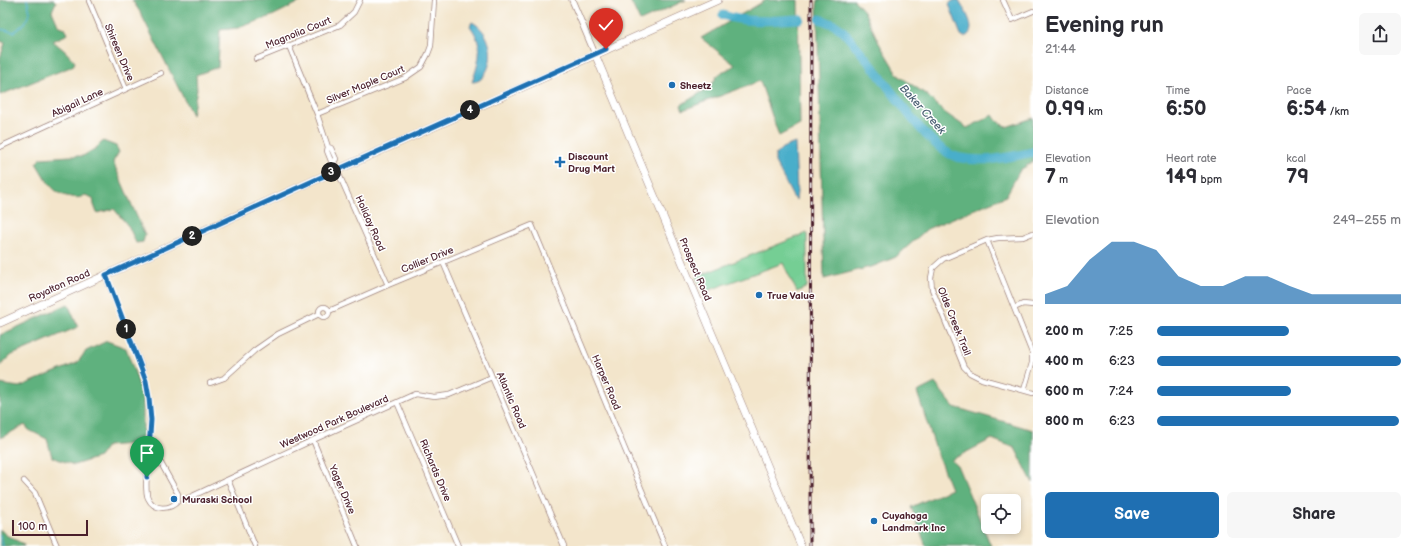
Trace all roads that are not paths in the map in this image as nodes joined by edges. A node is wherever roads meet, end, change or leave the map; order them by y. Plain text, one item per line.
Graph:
1 (360, 0) edge
2 (434, 0) edge
3 (572, 0) edge
4 (718, 0) edge
5 (1003, 0) edge
6 (89, 1) edge
7 (1033, 11) edge
8 (289, 46) junction
9 (595, 54) junction
10 (256, 59) dead end
11 (161, 73) dead end
12 (126, 89) junction
13 (317, 114) junction
14 (0, 147) edge
15 (337, 170) junction
16 (532, 226) joint
17 (1033, 233) edge
18 (987, 240) junction
19 (443, 262) junction
20 (106, 275) junction
21 (388, 285) junction
22 (1033, 305) edge
23 (1014, 308) junction
24 (0, 323) edge
25 (1031, 343) edge
26 (492, 377) junction
27 (210, 383) dead end
28 (1024, 390) junction
29 (1033, 393) edge
30 (397, 402) junction
31 (313, 440) junction
32 (149, 451) junction
33 (161, 463) junction
34 (148, 467) junction
35 (228, 480) junction
36 (24, 481) dead end
37 (186, 499) dead end
38 (57, 546) edge
39 (255, 546) edge
40 (357, 546) edge
41 (458, 546) edge
42 (564, 546) edge
43 (665, 546) edge
44 (801, 546) edge

1 - 8 street, Magnolia Court
2 - 13 street, Silver Maple Court
3 - 9 street, Prospect Road
4 - 9 main road, Royalton Road
5 - 7 street
6 - 12 street, Shireen Drive
8 - 10 street, Magnolia Court
8 - 13 street, Holiday Road
9 - 15 main road, Royalton Road
9 - 44 main road, Prospect Road
11 - 12 street, Abigail Lane
12 - 14 street, Abigail Lane
13 - 15 street, Holiday Road
15 - 20 main road, Royalton Road
15 - 21 street, Holiday Road
16 - 19 street, Collier Drive
16 - 43 street, Harper Road
17 - 18 street, Olde Creek Trail
18 - 23 street
18 - 28 street, Olde Creek Trail
19 - 21 street, Collier Drive
19 - 26 street, Atlantic Road
20 - 24 main road, Royalton Road
20 - 32 street
21 - 27 street, Collier Drive
22 - 23 street
23 - 25 street
25 - 28 street
26 - 30 street, Westwood Park Boulevard
26 - 42 street, Atlantic Road
28 - 29 street, Olde Creek Trail
30 - 31 street, Westwood Park Boulevard
30 - 41 street, Richards Drive
31 - 35 street, Westwood Park Boulevard
31 - 40 street, Yager Drive
32 - 33 street
32 - 34 street
33 - 34 street
33 - 34 street
35 - 37 street, Westwood Park Boulevard
35 - 39 street
36 - 38 street

